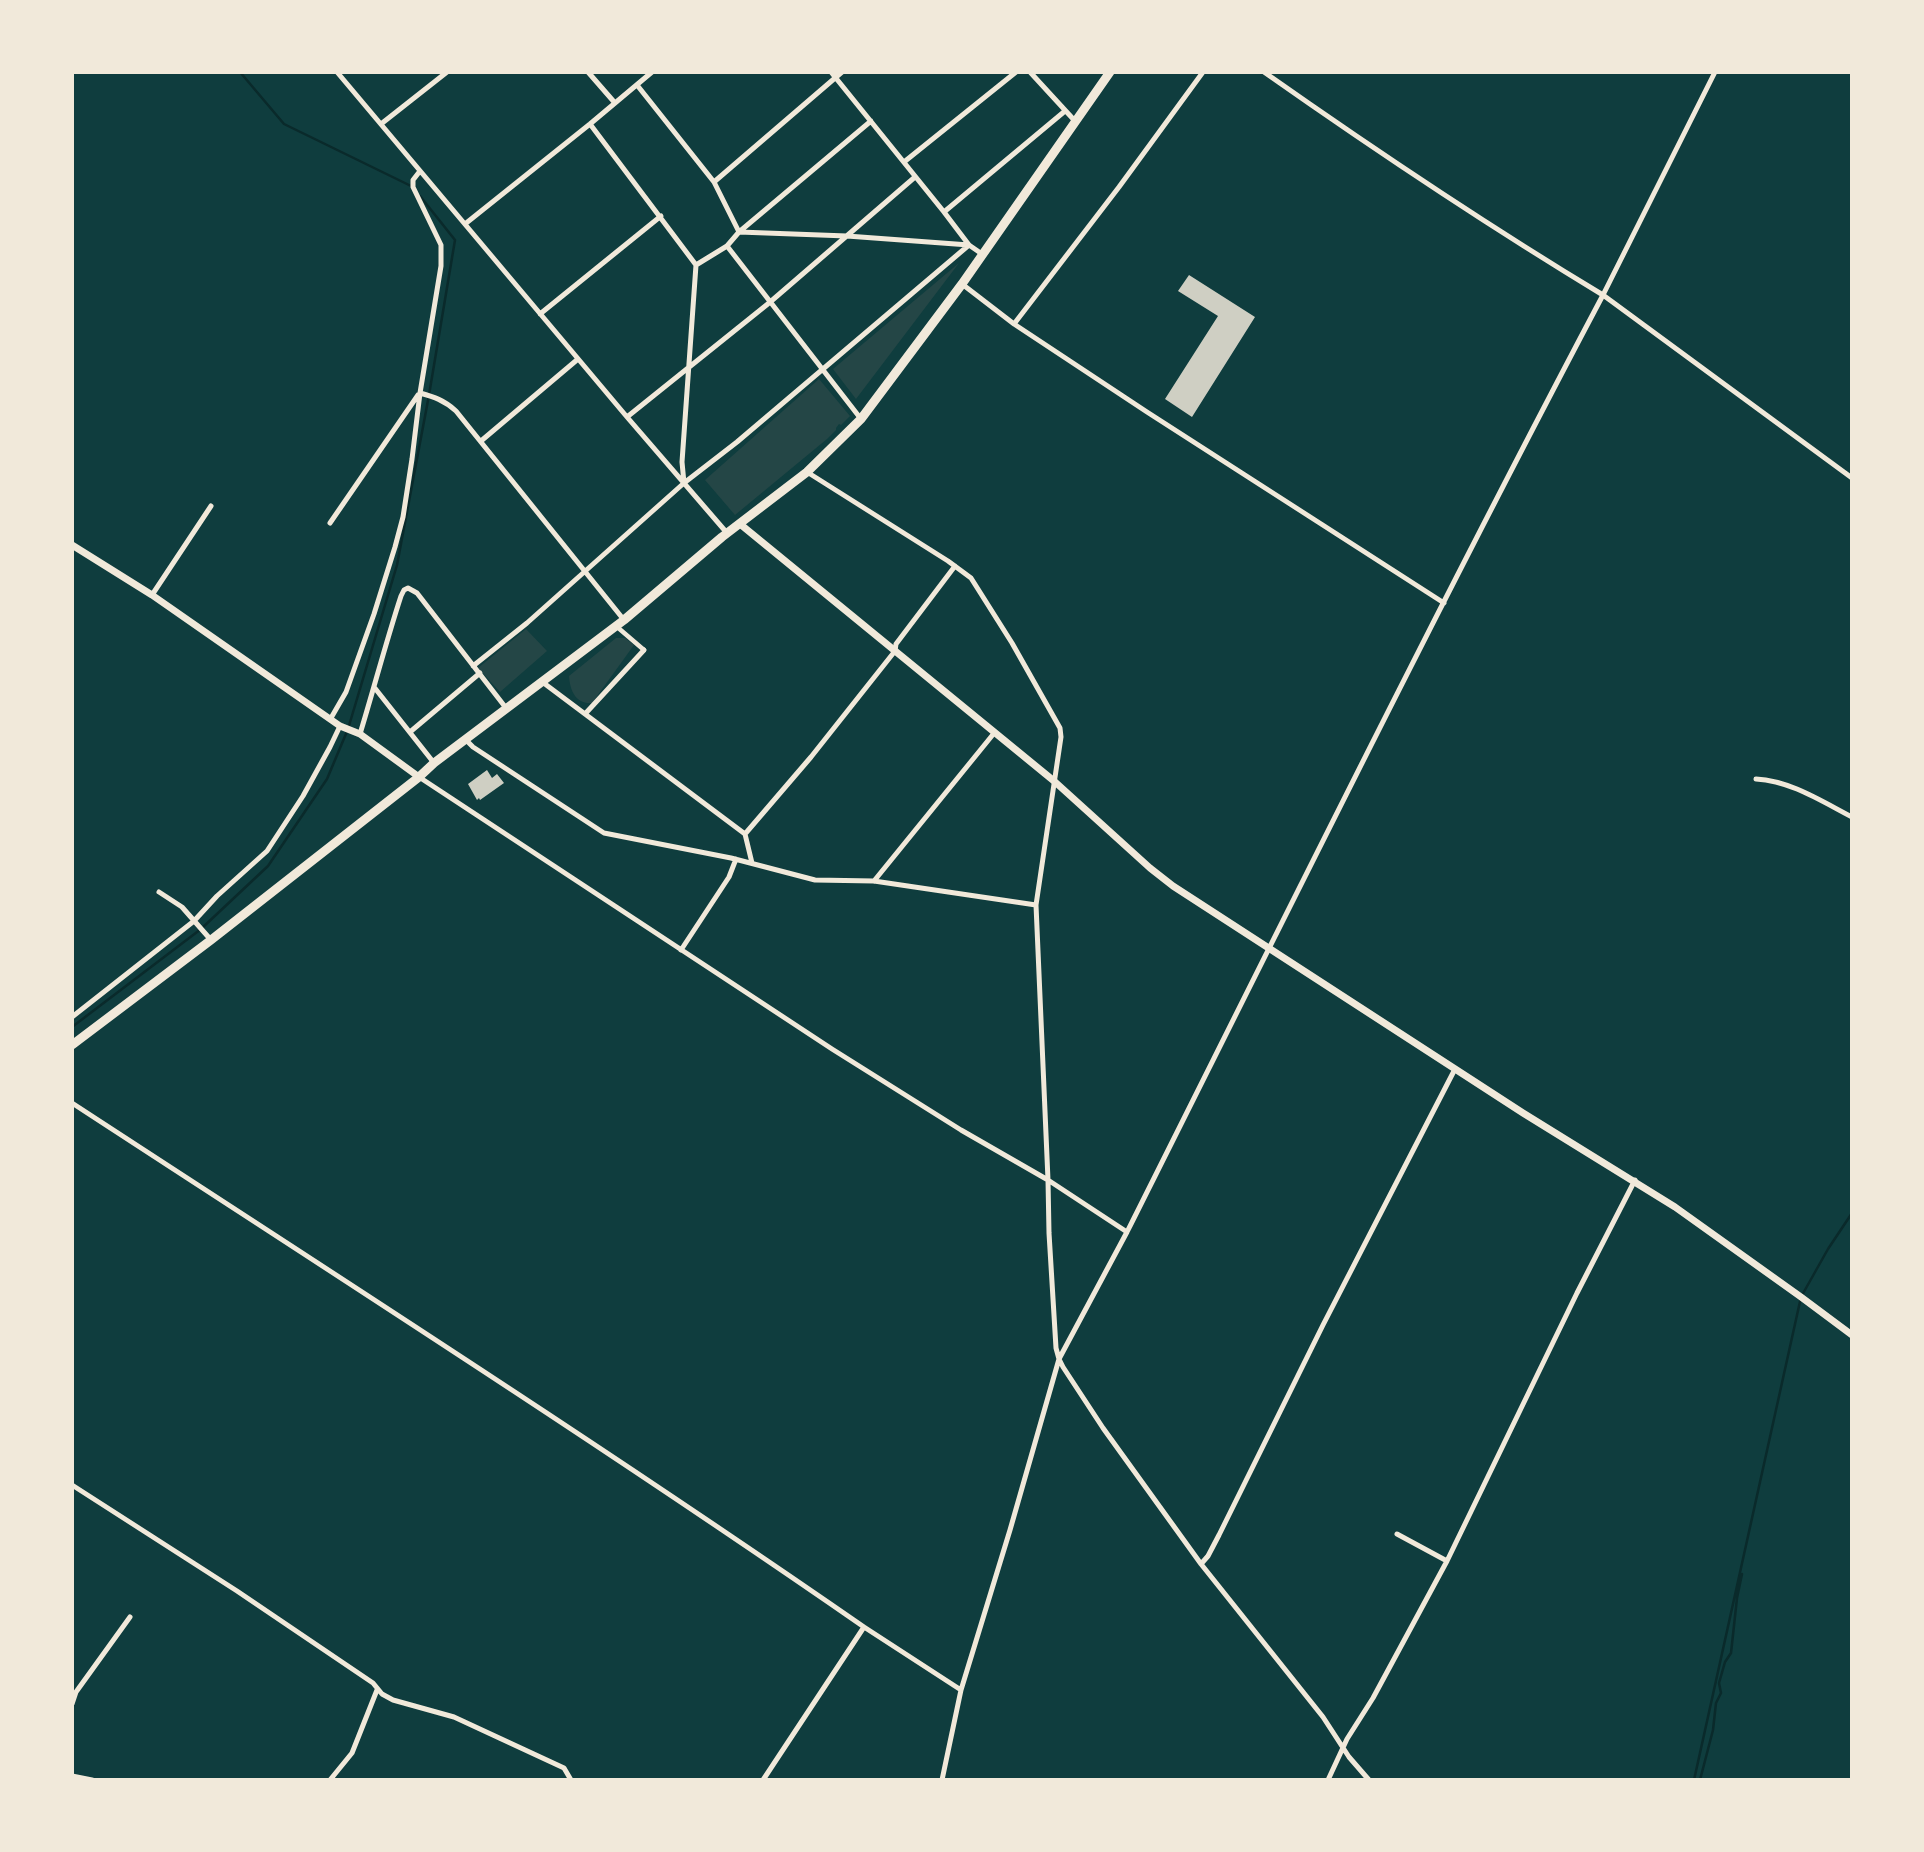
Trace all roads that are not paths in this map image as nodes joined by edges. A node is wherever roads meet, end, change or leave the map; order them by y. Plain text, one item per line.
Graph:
1 (337, 72) edge
2 (447, 72) edge
3 (588, 72) edge
4 (652, 72) edge
5 (842, 72) edge
6 (1016, 72) edge
7 (1030, 72) edge
8 (1110, 72) edge
9 (1203, 72) edge
10 (1264, 72) edge
11 (1715, 72) edge
12 (833, 75) edge
13 (637, 85) junction
14 (615, 103) junction
15 (1065, 111) junction
16 (871, 121) junction
17 (1075, 121) junction
18 (381, 124) junction
19 (590, 124) junction
20 (904, 162) junction
21 (420, 171) junction
22 (915, 177) junction
23 (714, 182) junction
24 (944, 212) junction
25 (661, 216) junction
26 (465, 224) junction
27 (738, 232) junction
28 (847, 236) junction
29 (969, 245) junction
30 (727, 246) junction
31 (982, 254) junction
32 (696, 265) junction
33 (962, 284) junction
34 (1603, 295) junction
35 (769, 303) junction
36 (540, 314) junction
37 (1014, 324) junction
38 (578, 359) junction
39 (689, 367) junction
40 (822, 369) junction
41 (419, 393) junction
42 (627, 418) junction
43 (861, 419) junction
44 (481, 441) junction
45 (807, 472) junction
46 (1852, 478) edge
47 (684, 483) junction
48 (211, 506) dead end
49 (330, 523) dead end
50 (740, 524) junction
51 (727, 533) junction
52 (72, 545) edge
53 (955, 566) junction
54 (584, 570) junction
55 (152, 595) junction
56 (1444, 603) junction
57 (620, 623) junction
58 (644, 650) joint
59 (895, 651) junction
60 (473, 666) junction
61 (480, 673) junction
62 (541, 681) junction
63 (374, 687) junction
64 (507, 708) junction
65 (585, 714) junction
66 (331, 718) junction
67 (340, 726) junction
68 (410, 732) junction
69 (995, 732) junction
70 (360, 734) junction
71 (466, 740) junction
72 (434, 763) junction
73 (419, 777) junction
74 (1756, 779) dead end
75 (1054, 781) junction
76 (1852, 817) edge
77 (746, 834) junction
78 (736, 859) junction
79 (752, 863) junction
80 (874, 881) junction
81 (159, 892) dead end
82 (1035, 905) junction
83 (194, 921) junction
84 (211, 940) junction
85 (1268, 949) junction
86 (681, 950) junction
87 (72, 1017) edge
88 (72, 1045) edge
89 (1455, 1069) junction
90 (72, 1103) edge
91 (1048, 1180) junction
92 (1635, 1181) junction
93 (1127, 1232) junction
94 (1852, 1334) edge
95 (1059, 1359) junction
96 (72, 1485) edge
97 (1397, 1534) dead end
98 (1447, 1561) junction
99 (1201, 1564) junction
100 (130, 1617) dead end
101 (864, 1627) junction
102 (377, 1690) junction
103 (961, 1690) junction
104 (72, 1704) edge
105 (1344, 1747) junction
106 (72, 1776) edge
107 (92, 1780) edge
108 (330, 1780) edge
109 (571, 1780) edge
110 (763, 1780) edge
111 (942, 1780) edge
112 (1328, 1780) edge
113 (1369, 1780) edge

1 - 18 street
2 - 18 street
3 - 14 street
4 - 13 street
5 - 12 street
6 - 20 street
7 - 15 street
8 - 17 main road
9 - 37 street
10 - 34 street
11 - 34 street
12 - 16 street
12 - 23 street
13 - 14 street
13 - 23 street
14 - 19 street
15 - 17 street
15 - 24 street
16 - 20 street
16 - 27 street
17 - 31 main road
18 - 21 street
19 - 25 street
19 - 26 street
20 - 22 street
21 - 26 street
21 - 41 street
22 - 24 street
22 - 28 street
23 - 27 street
24 - 29 street
25 - 32 street
25 - 36 street
26 - 36 street
27 - 28 street
27 - 30 street
28 - 29 street
28 - 35 street
29 - 31 street
29 - 40 street
30 - 32 street
30 - 35 street
31 - 33 main road
32 - 39 street
33 - 37 street
33 - 43 main road
34 - 46 street
34 - 56 street
35 - 39 street
35 - 40 street
36 - 38 street
37 - 56 street
38 - 42 street
38 - 44 street
39 - 42 street
39 - 47 street
40 - 43 street
40 - 47 street
41 - 44 street
41 - 49 street
41 - 66 street
42 - 47 street
43 - 45 main road
44 - 54 street
45 - 50 main road
45 - 53 street
47 - 51 street
47 - 54 street
48 - 55 street
50 - 51 main road
50 - 59 street
51 - 57 main road
52 - 55 street
53 - 59 street
53 - 75 street
54 - 57 street
54 - 60 street
55 - 66 street
56 - 85 street
57 - 58 street
57 - 62 main road
58 - 65 street
59 - 69 street
59 - 77 street
60 - 61 street
60 - 63 street
61 - 64 street
61 - 68 street
62 - 64 main road
62 - 65 street
63 - 68 street
63 - 70 street
64 - 71 main road
65 - 77 street
66 - 67 street
67 - 70 street
67 - 83 street
68 - 72 street
69 - 75 street
69 - 80 street
70 - 73 street
71 - 72 main road
71 - 78 street
72 - 73 main road
73 - 84 main road
73 - 86 street
74 - 76 street
75 - 82 street
75 - 85 street
77 - 79 street
78 - 79 street
78 - 86 street
79 - 80 street
80 - 82 street
81 - 83 street
82 - 91 street
83 - 84 street
83 - 87 street
84 - 88 main road
85 - 89 street
85 - 93 street
86 - 91 street
89 - 92 street
89 - 99 street
90 - 101 street
91 - 93 street
91 - 95 street
92 - 94 street
92 - 98 street
93 - 95 street
95 - 99 street
95 - 103 street
96 - 102 street
97 - 98 street
98 - 105 street
99 - 105 street
100 - 104 street
101 - 103 street
101 - 110 street
102 - 108 street
102 - 109 street
103 - 111 street
105 - 112 street
105 - 113 street
106 - 107 street

